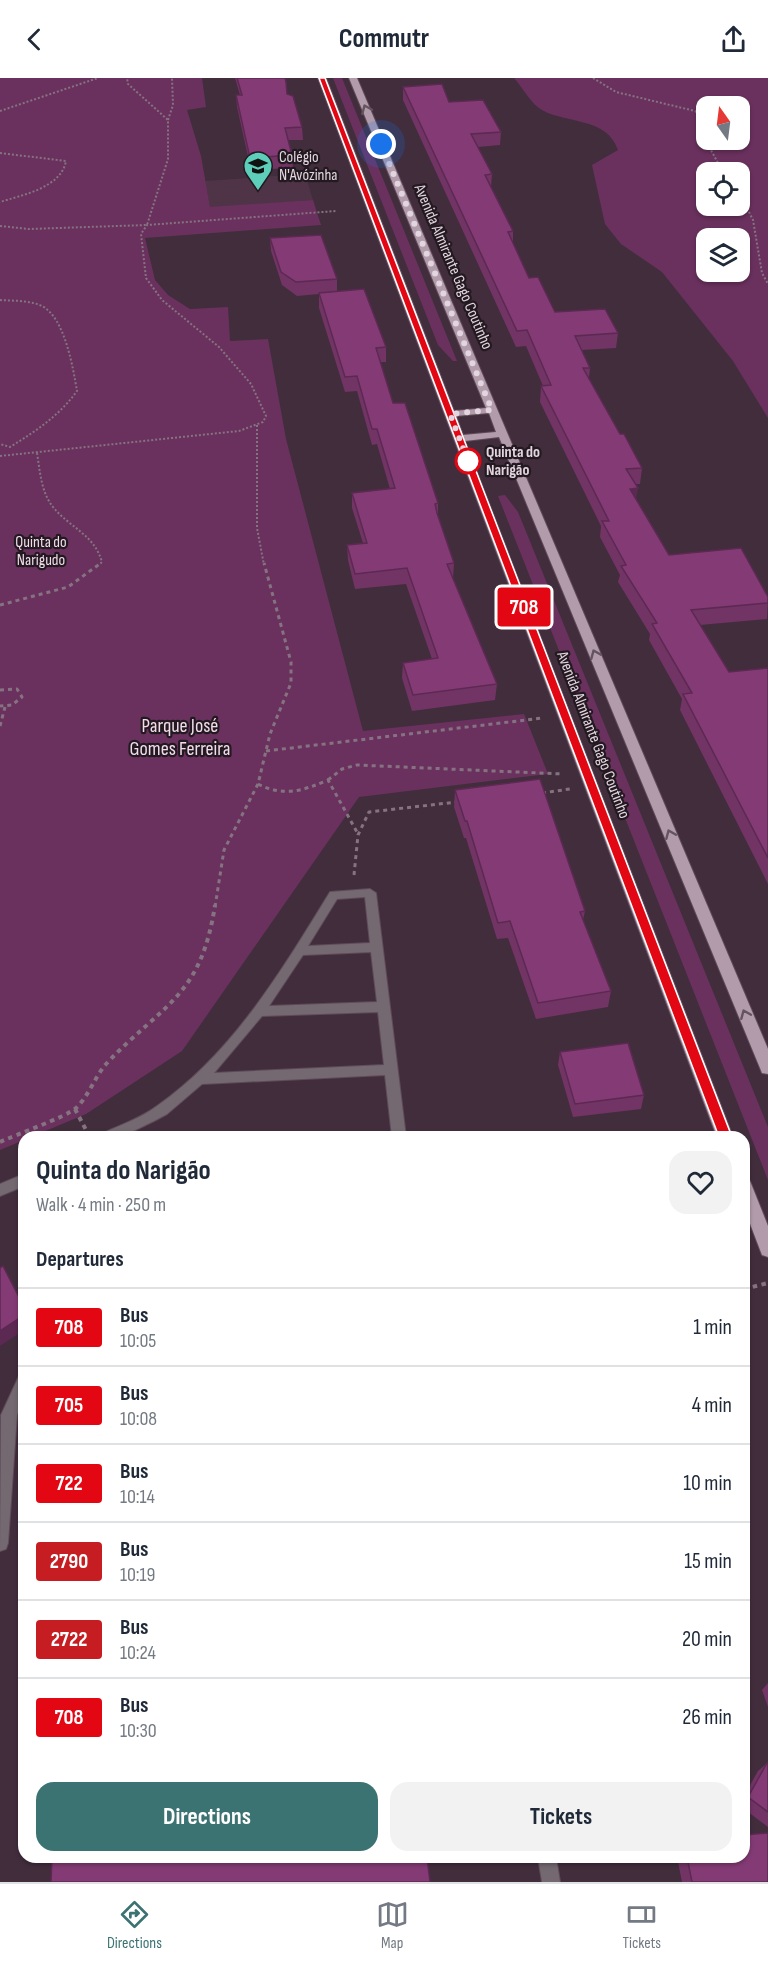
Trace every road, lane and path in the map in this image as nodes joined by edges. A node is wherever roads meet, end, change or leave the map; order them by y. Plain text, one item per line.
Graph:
1 (98, 78) edge
2 (127, 78) edge
3 (172, 78) edge
4 (322, 78) edge
5 (353, 78) edge
6 (593, 78) edge
7 (0, 111) edge
8 (168, 120) junction
9 (0, 153) edge
10 (717, 162) edge
11 (0, 202) edge
12 (336, 211) dead end
13 (750, 214) edge
14 (147, 225) junction
15 (0, 226) edge
16 (768, 284) edge
17 (0, 300) edge
18 (492, 410) junction
19 (450, 414) junction
20 (257, 425) junction
21 (502, 434) junction
22 (459, 439) junction
23 (0, 444) edge
24 (10, 447) junction
25 (37, 453) junction
26 (0, 456) edge
27 (10, 456) junction
28 (0, 605) edge
29 (0, 690) edge
30 (2, 706) edge
31 (565, 716) junction
32 (0, 726) edge
33 (266, 751) junction
34 (328, 780) junction
35 (590, 781) junction
36 (258, 784) junction
37 (539, 793) edge
38 (460, 802) edge
39 (358, 835) junction
40 (352, 894) junction
41 (376, 947) junction
42 (300, 951) junction
43 (382, 1007) junction
44 (260, 1011) junction
45 (768, 1068) edge
46 (389, 1070) junction
47 (199, 1079) junction
48 (75, 1109) junction
49 (25, 1131) edge
50 (87, 1131) edge
51 (120, 1131) edge
52 (398, 1131) edge
53 (723, 1131) edge
54 (18, 1134) edge
55 (0, 1142) edge
56 (18, 1182) edge
57 (0, 1190) edge
58 (750, 1202) edge
59 (768, 1249) edge
60 (768, 1283) edge
61 (750, 1288) edge
62 (18, 1395) edge
63 (1, 1516) edge
64 (0, 1543) edge
65 (548, 1863) edge
66 (551, 1882) edge

1 - 7 path
2 - 8 path
3 - 8 path
4 - 19 main road, Avenida Almirante Gago Coutinho
18 -> 5 main road, Avenida Almirante Gago Coutinho
6 - 10 path
8 - 14 path
9 - 11 path
12 - 14 path
13 - 16 path
14 - 15 path
14 - 20 path
17 - 24 path
18 - 19 main road
18 - 21 main road, Avenida Almirante Gago Coutinho
19 - 22 main road, Avenida Almirante Gago Coutinho
20 - 25 path
20 - 33 path
21 - 22 main road
45 -> 21 main road, Avenida Almirante Gago Coutinho
22 - 31 main road, Avenida Almirante Gago Coutinho
23 - 24 path
24 - 27 path
25 - 27 path
25 - 28 path
26 - 27 path
29 - 30 path
30 - 32 path
31 - 33 path
31 - 35 main road, Avenida Almirante Gago Coutinho
33 - 36 path
34 - 35 path
34 - 36 path
34 - 39 path
35 - 37 path
35 - 53 main road, Avenida Almirante Gago Coutinho
36 - 48 path
38 - 39 path
39 - 40 path
40 - 41 street
40 - 42 street
41 - 42 street
41 - 43 street
42 - 44 street
43 - 44 street
43 - 46 street
44 - 47 street
46 - 47 street
46 - 52 street
47 - 51 street
48 - 49 path
48 - 50 path
54 - 55 path
56 - 57 street
58 - 59 main road
60 - 61 path
62 - 63 street
63 - 64 street
65 - 66 street

